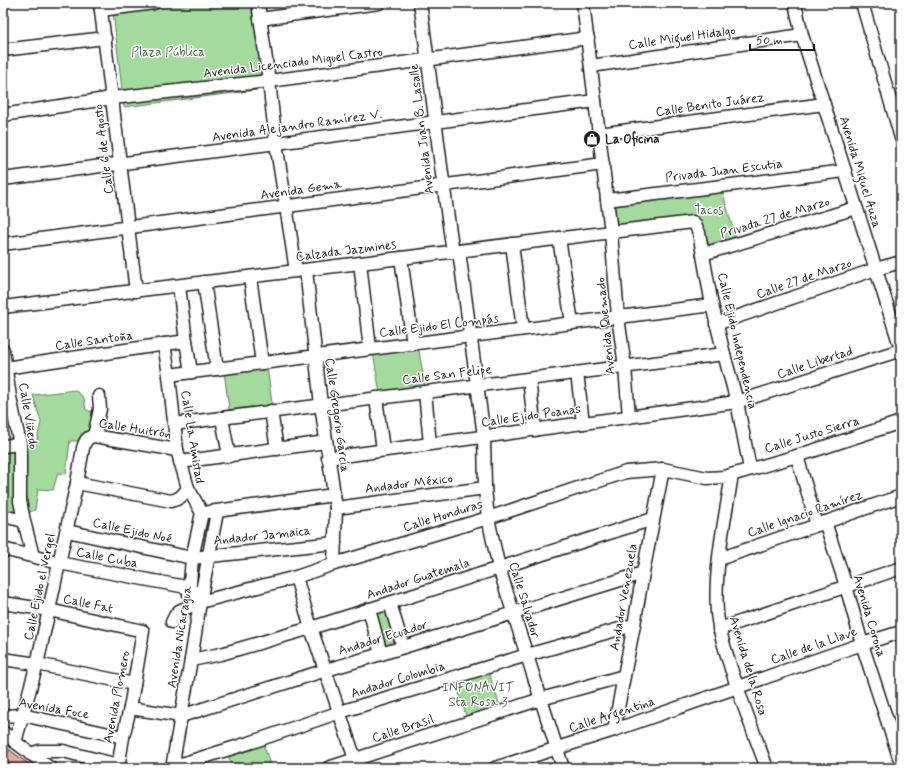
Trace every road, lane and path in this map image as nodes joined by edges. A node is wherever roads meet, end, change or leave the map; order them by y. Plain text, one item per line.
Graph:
1 (154, 3) edge
2 (258, 3) edge
3 (379, 3) edge
4 (420, 3) edge
5 (583, 3) edge
6 (796, 3) edge
7 (862, 3) edge
8 (101, 7) edge
9 (260, 19) junction
10 (802, 35) junction
11 (105, 38) junction
12 (588, 38) junction
13 (3, 50) edge
14 (428, 60) junction
15 (591, 66) junction
16 (269, 81) junction
17 (112, 98) junction
18 (595, 101) junction
19 (824, 104) junction
20 (3, 115) edge
21 (435, 122) junction
22 (599, 134) junction
23 (901, 138) edge
24 (276, 143) junction
25 (120, 164) junction
26 (603, 164) junction
27 (845, 171) junction
28 (3, 179) edge
29 (443, 186) junction
30 (607, 200) junction
31 (286, 206) junction
32 (856, 208) junction
33 (693, 222) joint
34 (128, 228) junction
35 (612, 232) junction
36 (559, 238) junction
37 (3, 244) edge
38 (512, 244) junction
39 (456, 251) junction
40 (703, 254) junction
41 (401, 258) junction
42 (901, 262) edge
43 (360, 263) junction
44 (876, 269) junction
45 (301, 270) junction
46 (250, 277) junction
47 (204, 282) junction
48 (179, 286) junction
49 (136, 291) junction
50 (712, 305) junction
51 (3, 307) edge
52 (618, 317) junction
53 (572, 323) junction
54 (716, 324) junction
55 (523, 329) junction
56 (470, 336) junction
57 (186, 341) junction
58 (164, 344) junction
59 (413, 344) junction
60 (370, 349) junction
61 (3, 350) edge
62 (901, 350) edge
63 (724, 354) junction
64 (315, 356) junction
65 (262, 363) junction
66 (625, 366) junction
67 (5, 368) junction
68 (217, 369) junction
69 (191, 372) junction
70 (577, 373) junction
71 (169, 375) junction
72 (529, 379) junction
73 (478, 385) junction
74 (425, 392) junction
75 (100, 396) dead end
76 (7, 397) edge
77 (376, 398) junction
78 (737, 402) junction
79 (321, 405) junction
80 (271, 412) junction
81 (629, 417) junction
82 (222, 418) junction
83 (901, 422) edge
84 (583, 423) junction
85 (174, 424) junction
86 (535, 430) junction
87 (484, 436) junction
88 (91, 437) junction
89 (326, 442) junction
90 (20, 444) junction
91 (430, 444) junction
92 (3, 446) edge
93 (277, 449) junction
94 (178, 450) junction
95 (383, 450) junction
96 (229, 456) junction
97 (797, 456) junction
98 (328, 458) junction
99 (180, 462) junction
100 (663, 469) junction
101 (750, 469) junction
102 (732, 475) junction
103 (77, 483) junction
104 (188, 488) junction
105 (485, 488) junction
106 (334, 495) junction
107 (901, 496) edge
108 (336, 508) junction
109 (217, 512) junction
110 (202, 513) junction
111 (3, 516) edge
112 (488, 518) junction
113 (653, 519) junction
114 (24, 521) junction
115 (821, 524) junction
116 (66, 531) junction
117 (334, 543) junction
118 (3, 549) edge
119 (33, 556) junction
120 (208, 556) junction
121 (192, 558) junction
122 (719, 559) junction
123 (59, 563) junction
124 (334, 564) junction
125 (499, 568) junction
126 (901, 568) edge
127 (642, 573) junction
128 (296, 577) junction
129 (846, 586) junction
130 (189, 590) junction
131 (3, 602) edge
132 (200, 602) junction
133 (390, 603) junction
134 (188, 607) junction
135 (369, 609) junction
136 (49, 610) junction
137 (513, 613) junction
138 (172, 622) dead end
139 (634, 625) junction
140 (311, 628) junction
141 (719, 629) junction
142 (143, 631) joint
143 (901, 632) edge
144 (862, 644) junction
145 (403, 647) junction
146 (381, 654) junction
147 (527, 655) junction
148 (3, 659) edge
149 (191, 660) junction
150 (37, 664) junction
151 (326, 670) junction
152 (624, 676) junction
153 (134, 684) junction
154 (737, 688) junction
155 (541, 699) junction
156 (130, 708) junction
157 (340, 712) junction
158 (22, 715) junction
159 (3, 716) edge
160 (180, 716) junction
161 (614, 730) junction
162 (3, 732) edge
163 (123, 737) junction
164 (14, 742) junction
165 (556, 748) junction
166 (30, 754) junction
167 (901, 763) edge
168 (357, 764) edge
169 (118, 767) edge
170 (50, 768) edge
171 (172, 768) edge
172 (328, 768) edge
173 (495, 768) edge
174 (563, 768) edge
175 (768, 768) edge

1 - 8 street
2 - 9 street, Calle Gregorio García
3 - 9 street
4 - 14 street, Avenida Juan B. Lasalle
5 - 12 street, Avenida Quemado
6 - 10 street, Avenida Miguel Auza
7 - 23 street
8 - 11 street, Calle 6 de Agosto
9 - 16 street, Calle Gregorio García
10 - 15 street, Calle Miguel Hidalgo
10 - 19 street, Avenida Miguel Auza
11 - 13 street
11 - 17 street, Calle 6 de Agosto
12 - 14 street, Avenida Licenciado Miguel Castro
12 - 15 street, Avenida Quemado
14 - 16 street, Avenida Licenciado Miguel Castro
14 - 21 street, Avenida Juan B. Lasalle
15 - 18 street, Avenida Quemado
16 - 17 street, Avenida Licenciado Miguel Castro
16 - 24 street, Calle Gregorio García
17 - 20 street, Avenida Licenciado Miguel Castro
17 - 25 street, Calle 6 de Agosto
18 - 21 street, Avenida Alejandro Ramírez V.
18 - 22 street, Avenida Quemado
19 - 22 street, Calle Benito Juárez
19 - 27 street, Avenida Miguel Auza
21 - 24 street, Avenida Alejandro Ramírez V.
21 - 29 street, Avenida Juan B. Lasalle
22 - 26 street, Avenida Quemado
24 - 25 street, Avenida Alejandro Ramírez V.
24 - 31 street, Calle Gregorio García
25 - 28 street, Avenida Alejandro Ramírez V.
25 - 34 street, Calle 6 de Agosto
26 - 29 street, Avenida Gema
26 - 30 street, Avenida Quemado
27 - 30 street, Privada Juan Escutia
27 - 32 street, Avenida Miguel Auza
29 - 31 street, Avenida Gema
29 - 39 street, Avenida Juan B. Lasalle
30 - 35 street, Avenida Quemado
31 - 34 street, Avenida Gema
31 - 45 street, Calle Gregorio García
32 - 40 street, Privada 27 de Marzo
32 - 44 street, Avenida Miguel Auza
33 - 35 street, Calzada Jazmines
33 - 40 street, Calle Ejido Independencia
34 - 37 street, Avenida Gema
34 - 49 street, Calle 6 de Agosto
35 - 36 street, Calzada Jazmines
35 - 52 street, Avenida Quemado
36 - 38 street, Calzada Jazmines
36 - 53 street
38 - 39 street, Calzada Jazmines
38 - 55 street
39 - 41 street, Calzada Jazmines
39 - 56 street, Avenida Juan B. Lasalle
40 - 50 street, Calle Ejido Independencia
41 - 43 street, Calzada Jazmines
41 - 59 street
42 - 44 street, Calle 27 de Marzo
43 - 45 street, Calzada Jazmines
43 - 60 street
44 - 54 street, Calle 27 de Marzo
44 - 62 street, Avenida Miguel Auza
45 - 46 street, Calzada Jazmines
45 - 64 street, Calle Gregorio García
46 - 47 street, Calzada Jazmines
46 - 65 street
47 - 48 street, Calzada Jazmines
47 - 68 street
48 - 49 street, Calzada Jazmines
48 - 57 street
49 - 51 street, Calzada Jazmines
50 - 52 street, Calle Ejido El Compás
50 - 54 street, Calle Ejido Independencia
52 - 53 street, Calle Ejido El Compás
52 - 66 street, Avenida Quemado
53 - 55 street, Calle Ejido El Compás
54 - 63 street, Calle Ejido Independencia
55 - 56 street, Calle Ejido El Compás
56 - 59 street, Calle Ejido El Compás
56 - 73 street, Calle Salvador
57 - 58 street, Calle Santoña
57 - 69 street
58 - 67 street, Calle Santoña
58 - 71 street, Calle La Amistad
59 - 60 street, Calle Ejido El Compás
60 - 64 street, Calle Ejido El Compás
61 - 67 street, Calle Viñedo
62 - 78 street, Calle Libertad
63 - 66 street, Calle San Felipe
63 - 78 street, Calle Ejido Independencia
64 - 65 street, Calle Ejido El Compás
64 - 79 street, Calle Gregorio García
65 - 68 street, Calle Ejido El Compás
66 - 70 street, Calle San Felipe
66 - 81 street, Avenida Quemado
67 - 76 street, Calle Viñedo
68 - 69 street, Calle Ejido El Compás
69 - 71 street, Calle Ejido El Compás
70 - 72 street, Calle San Felipe
70 - 84 street
71 - 85 street, Calle La Amistad
72 - 73 street, Calle San Felipe
72 - 86 street
73 - 74 street, Calle San Felipe
73 - 87 street, Calle Salvador
74 - 77 street, Calle San Felipe
74 - 91 street
75 - 88 street, Calle Ejido el Vergel
76 - 90 street, Calle Viñedo
77 - 79 street, Calle San Felipe
77 - 95 street
78 - 81 street, Calle Ejido Poanas
78 - 101 street, Calle Ejido Independencia
79 - 80 street, Calle San Felipe
79 - 89 street, Calle Gregorio García
80 - 82 street, Calle San Felipe
80 - 93 street
81 - 84 street, Calle Ejido Poanas
82 - 85 street, Calle San Felipe
82 - 96 street
83 - 97 street, Calle Justo Sierra
84 - 86 street, Calle Ejido Poanas
85 - 94 street, Calle La Amistad
86 - 87 street, Calle Ejido Poanas
87 - 91 street, Calle Ejido Poanas
87 - 105 street, Calle Salvador
88 - 94 street, Calle Huitrón
88 - 103 street, Calle Ejido el Vergel
89 - 93 street
89 - 98 street, Calle Gregorio García
90 - 92 street
90 - 114 street, Calle Viñedo
91 - 95 street, Calle Ejido Poanas
93 - 96 street
94 - 99 street, Calle La Amistad
95 - 98 street, Calle Ejido Poanas
96 - 99 street
97 - 101 street, Calle Justo Sierra
97 - 115 street, Avenida Corona
98 - 106 street, Calle Gregorio García
99 - 104 street, Calle La Amistad
100 - 102 street, Calle Honduras
100 - 112 street, Calle Honduras
100 - 113 street, Andador Venezuela
101 - 102 street, Calle Justo Sierra
102 - 122 street, Avenida de la Rosa
103 - 104 street, Calle La Amistad
103 - 116 street, Calle Ejido el Vergel
104 - 110 street
105 - 108 street, Andador México
105 - 112 street, Calle Salvador
106 - 108 street, Calle Gregorio García
106 - 109 street
107 - 115 street, Calle Ignacio Ramírez
108 - 117 street, Calle Gregorio García
109 - 110 street
109 - 120 street, Avenida Nicaragua
110 - 121 street
111 - 114 street
112 - 124 street, Calle Honduras
112 - 125 street, Calle Salvador
113 - 125 street, Andador Guatemala
113 - 127 street, Andador Venezuela
114 - 119 street, Calle Viñedo
115 - 122 street, Calle Ignacio Ramírez
115 - 129 street, Avenida Corona
116 - 121 street, Calle Ejido Noé
116 - 123 street, Calle Ejido el Vergel
117 - 120 street, Andador Jamaica
117 - 124 street, Calle Gregorio García
118 - 119 street, Calle Cuba
119 - 123 street, Calle Cuba
120 - 121 street, Andador Jamaica
120 - 132 street, Avenida Nicaragua
121 - 130 street
122 - 141 street, Avenida de la Rosa
123 - 130 street, Calle Cuba
123 - 136 street, Calle Ejido el Vergel
124 - 128 street, Calle Honduras
125 - 133 street, Andador Guatemala
125 - 137 street, Calle Salvador
126 - 129 street
127 - 137 street, Andador Ecuador
127 - 139 street, Andador Venezuela
128 - 132 street, Calle Honduras
128 - 140 street
129 - 141 street
129 - 144 street, Avenida Corona
130 - 132 street, Calle Cuba
130 - 134 street
131 - 136 street, Calle Fat
132 - 134 street, Calle Honduras
132 - 149 street, Avenida Nicaragua
133 - 135 street, Andador Guatemala
133 - 145 street
134 - 138 street, Calle Honduras
135 - 140 street, Andador Guatemala
135 - 146 street
136 - 142 street, Calle Fat
136 - 150 street, Calle Ejido el Vergel
137 - 145 street, Andador Ecuador
137 - 147 street, Calle Salvador
139 - 147 street, Andador Colombia
139 - 152 street, Andador Venezuela
140 - 149 street, Andador Guatemala
140 - 151 street
141 - 154 street, Avenida de la Rosa
142 - 153 street, Avenida Plomero
143 - 144 street, Calle de la Llave
144 - 154 street, Calle de la Llave
144 - 167 street, Avenida Corona
145 - 146 street, Andador Ecuador
146 - 151 street, Andador Ecuador
147 - 155 street, Calle Salvador
147 - 157 street, Andador Colombia
148 - 150 street
149 - 160 street, Avenida Nicaragua
150 - 153 street
150 - 158 street, Calle Ejido el Vergel
151 - 157 street
151 - 160 street, Andador Ecuador
152 - 155 street, Calle Brasil
152 - 161 street, Andador Venezuela
153 - 156 street, Avenida Plomero
154 - 161 street, Calle Argentina
154 - 175 street, Avenida de la Rosa
155 - 165 street, Calle Salvador
155 - 168 street, Calle Brasil
156 - 160 street, Andador Ecuador
156 - 163 street, Avenida Plomero
157 - 168 street
157 - 171 street, Andador Colombia
158 - 159 street, Avenida Foce
158 - 163 street, Avenida Foce
158 - 164 street, Calle Ejido el Vergel
160 - 171 street, Avenida Nicaragua
161 - 165 street, Calle Argentina
162 - 164 street
163 - 169 street, Avenida Plomero
164 - 166 street
165 - 173 street, Calle Argentina
165 - 174 street, Calle Salvador
166 - 169 street
166 - 170 street
168 - 172 street, Calle Brasil

